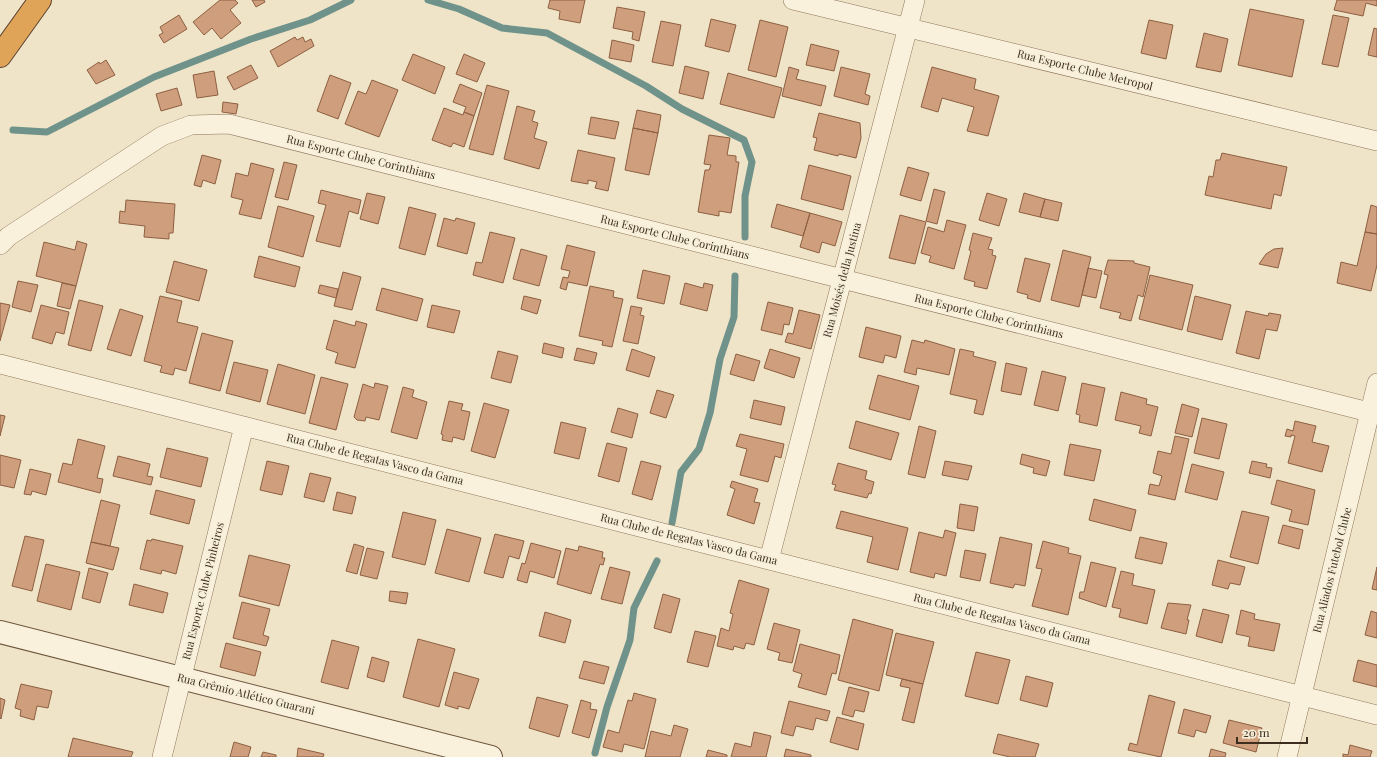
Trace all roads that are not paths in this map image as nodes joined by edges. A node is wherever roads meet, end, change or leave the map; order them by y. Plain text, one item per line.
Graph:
1 (40, 0) edge
2 (793, 0) edge
3 (915, 0) edge
4 (908, 28) junction
5 (0, 56) edge
6 (1377, 141) edge
7 (0, 244) edge
8 (842, 279) junction
9 (0, 364) edge
10 (1377, 384) edge
11 (1374, 413) edge
12 (244, 426) junction
13 (769, 560) junction
14 (0, 632) edge
15 (182, 678) junction
16 (1302, 696) junction
17 (1377, 715) edge
18 (162, 757) edge
19 (491, 757) edge
20 (1287, 757) edge

1 - 5 highway
2 - 4 street, Rua Esporte Clube Metropol
3 - 4 street, Rua Moisés della Justina
4 - 6 street, Rua Esporte Clube Metropol
4 - 8 street, Rua Moisés della Justina
7 - 8 street, Rua Esporte Clube Corinthians
8 - 11 street, Rua Esporte Clube Corinthians
8 - 13 street, Rua Moisés della Justina
9 - 12 street, Rua Clube de Regatas Vasco da Gama
10 - 11 street, Rua Aliados Futebol Clube
11 - 16 street, Rua Aliados Futebol Clube
12 - 13 street, Rua Clube de Regatas Vasco da Gama
12 - 15 street, Rua Esporte Clube Pinheiros
13 - 16 street, Rua Clube de Regatas Vasco da Gama
14 - 15 street, Rua Grêmio Atlético Guarani
15 - 18 street, Rua Esporte Clube Pinheiros
15 - 19 street, Rua Grêmio Atlético Guarani
16 - 17 street, Rua Clube de Regatas Vasco da Gama
16 - 20 street, Rua Aliados Futebol Clube

